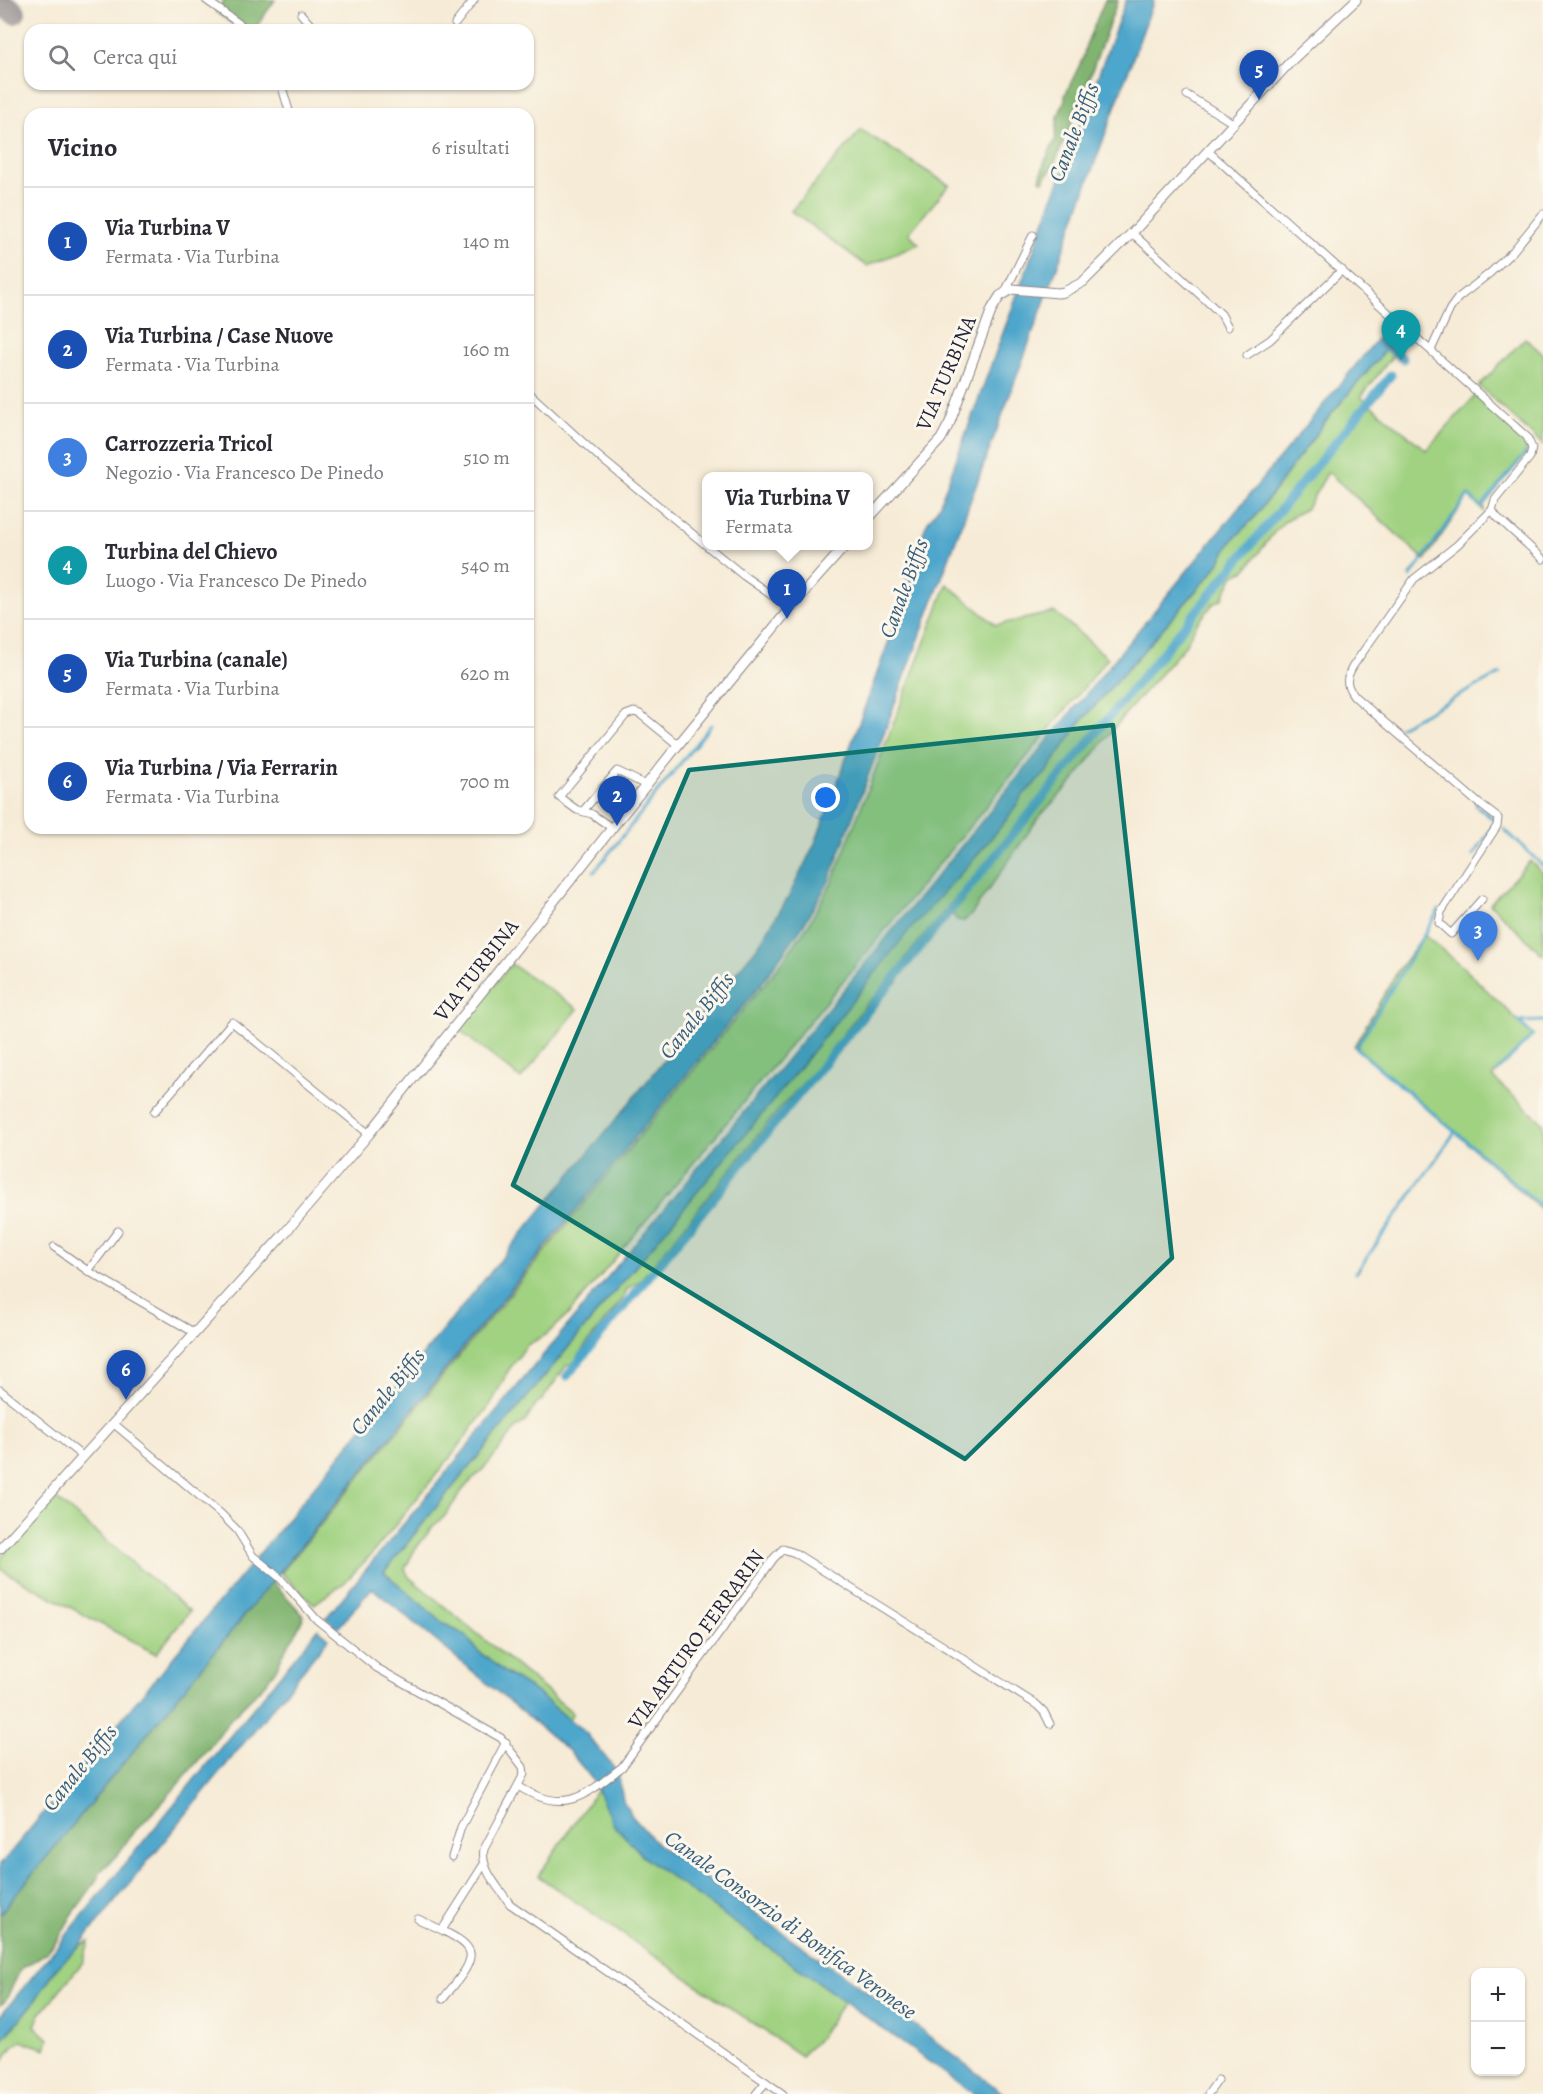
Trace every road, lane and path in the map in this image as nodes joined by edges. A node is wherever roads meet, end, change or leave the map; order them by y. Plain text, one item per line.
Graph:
1 (206, 0) edge
2 (474, 0) edge
3 (1356, 0) edge
4 (301, 14) dead end
5 (240, 24) edge
6 (312, 24) edge
7 (454, 24) dead end
8 (283, 90) edge
9 (1187, 94) dead end
10 (288, 108) edge
11 (1233, 123) junction
12 (1208, 151) junction
13 (1543, 214) edge
14 (1132, 233) junction
15 (1033, 235) dead end
16 (1342, 270) junction
17 (1009, 291) junction
18 (1228, 327) dead end
19 (1431, 350) junction
20 (1247, 355) dead end
21 (534, 397) edge
22 (1492, 510) junction
23 (873, 514) edge
24 (702, 541) edge
25 (713, 550) edge
26 (841, 550) edge
27 (1543, 559) edge
28 (790, 608) junction
29 (678, 745) junction
30 (646, 785) junction
31 (583, 811) junction
32 (612, 828) junction
33 (1482, 898) dead end
34 (154, 1112) dead end
35 (369, 1134) junction
36 (118, 1231) dead end
37 (54, 1247) dead end
38 (88, 1271) junction
39 (195, 1333) junction
40 (0, 1390) edge
41 (113, 1423) junction
42 (82, 1456) junction
43 (0, 1549) edge
44 (1050, 1724) dead end
45 (506, 1742) junction
46 (518, 1786) junction
47 (452, 1857) dead end
48 (484, 1864) junction
49 (418, 1919) dead end
50 (442, 1930) junction
51 (443, 1999) dead end
52 (1218, 2080) dead end
53 (766, 2082) junction
54 (756, 2094) edge
55 (783, 2094) edge
56 (1208, 2094) edge

1 - 5 street
2 - 7 street
3 - 11 street
4 - 6 street
8 - 10 street
9 - 11 street
11 - 12 street
12 - 14 street
12 - 16 street
13 - 19 street
14 - 17 street
14 - 18 street
15 - 17 street, VIA TURBINA
16 - 19 street
16 - 20 street
17 - 23 street, VIA TURBINA
19 - 22 street
21 - 24 street
22 - 27 street
22 - 33 street
25 - 28 street
26 - 28 street, VIA TURBINA
28 - 29 street, VIA TURBINA
29 - 30 street, VIA TURBINA
29 - 31 street
30 - 31 street
30 - 32 street, VIA TURBINA
31 - 32 street
32 - 35 street, VIA TURBINA
34 - 35 street
35 - 39 street, VIA TURBINA
36 - 38 street
37 - 38 street
38 - 39 street
39 - 41 street, VIA TURBINA
40 - 42 street
41 - 42 street, VIA TURBINA
41 - 45 street
42 - 43 street, VIA TURBINA
44 - 46 street, VIA ARTURO FERRARIN
45 - 46 street
45 - 47 street
46 - 48 street
48 - 50 street
48 - 53 street
49 - 50 street
50 - 51 street
52 - 56 street
53 - 54 street
53 - 55 street

